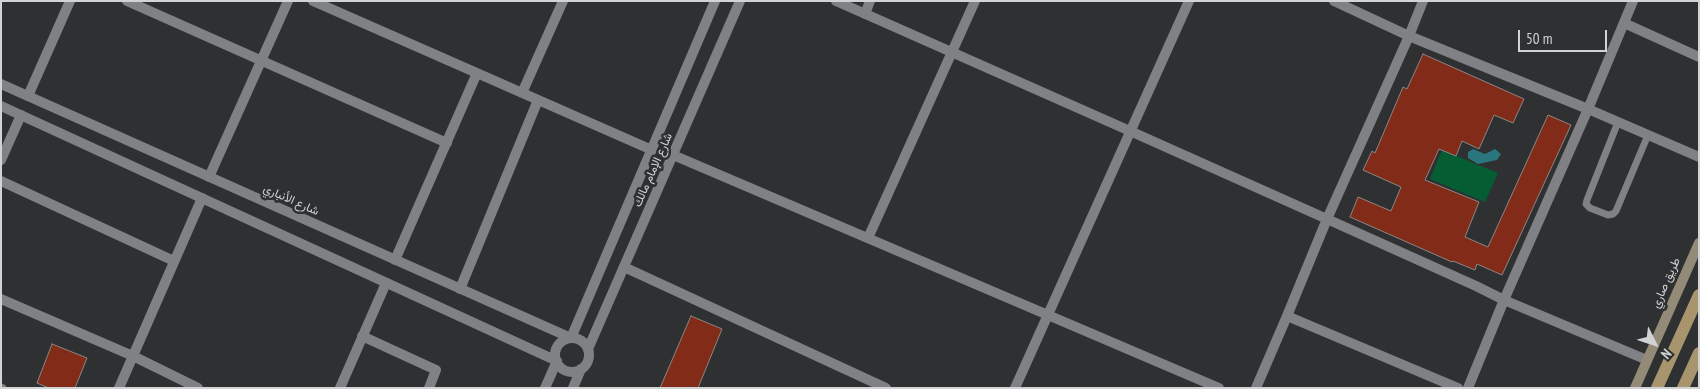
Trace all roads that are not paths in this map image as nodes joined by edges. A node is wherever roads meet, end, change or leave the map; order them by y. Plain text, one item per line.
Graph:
1 (70, 1) edge
2 (128, 1) edge
3 (288, 1) edge
4 (313, 1) edge
5 (563, 1) edge
6 (715, 1) edge
7 (740, 1) edge
8 (836, 1) edge
9 (870, 1) edge
10 (975, 1) edge
11 (1189, 1) edge
12 (1334, 1) edge
13 (1423, 1) edge
14 (1633, 1) edge
15 (865, 14) junction
16 (1624, 23) junction
17 (1409, 36) junction
18 (952, 52) junction
19 (1699, 57) edge
20 (261, 61) junction
21 (477, 74) junction
22 (1, 84) edge
23 (522, 93) junction
24 (28, 96) junction
25 (538, 100) junction
26 (1, 106) edge
27 (1588, 109) junction
28 (21, 115) junction
29 (1618, 122) junction
30 (1130, 131) junction
31 (1648, 135) junction
32 (447, 143) junction
33 (652, 150) junction
34 (673, 155) junction
35 (1699, 157) edge
36 (1, 160) edge
37 (209, 177) junction
38 (1, 181) edge
39 (202, 198) junction
40 (1327, 220) junction
41 (868, 238) junction
42 (1699, 243) edge
43 (396, 260) junction
44 (174, 261) junction
45 (624, 267) junction
46 (386, 283) junction
47 (460, 289) junction
48 (1699, 294) edge
49 (1, 299) edge
50 (1504, 300) junction
51 (1048, 314) junction
52 (1286, 316) junction
53 (362, 336) junction
54 (571, 338) junction
55 (588, 349) junction
56 (1699, 353) edge
57 (133, 356) junction
58 (1647, 360) junction
59 (557, 361) junction
60 (580, 369) junction
61 (120, 388) edge
62 (198, 388) edge
63 (340, 388) edge
64 (429, 388) edge
65 (545, 388) edge
66 (572, 388) edge
67 (886, 388) edge
68 (1015, 388) edge
69 (1219, 388) edge
70 (1256, 388) edge
71 (1458, 388) edge
72 (1468, 388) edge
73 (1635, 388) edge
74 (1657, 388) edge
75 (1683, 388) edge

1 - 24 street
2 - 20 street
3 - 20 street
4 - 21 street
5 - 23 street
6 - 33 street, شارع الإمام مالك
7 - 34 street, شارع الإمام مالك
8 - 15 street
9 - 15 street
10 - 18 street
11 - 30 street
12 - 17 street
13 - 17 street
14 - 16 street
15 - 18 street
16 - 19 street
16 - 27 street
17 - 27 street
17 - 40 street
18 - 30 street
18 - 41 street
20 - 32 street
20 - 37 street
21 - 23 street
21 - 32 street
22 - 24 street, شارع الأنباري
23 - 25 street
24 - 37 street, شارع الأنباري
25 - 33 street
25 - 47 street
26 - 28 street
27 - 29 street
27 - 50 street
28 - 36 street
28 - 39 street
29 - 31 street
29 - 31 lane
30 - 40 street
30 - 51 street
31 - 35 street
32 - 43 street
33 - 54 street, شارع الإمام مالك
34 - 41 street
34 - 45 street, شارع الإمام مالك
37 - 43 street, شارع الأنباري
38 - 44 street
39 - 44 street
39 - 46 street
40 - 50 street
40 - 52 street
41 - 51 street
42 - 58 main road, طريق صاري
43 - 47 street, شارع الأنباري
44 - 57 street
45 - 55 street, شارع الإمام مالك
45 - 67 street
46 - 53 street
46 - 59 street
47 - 54 street, شارع الأنباري
48 - 74 main road
49 - 57 street
50 - 58 street
50 - 72 street
51 - 68 street
51 - 69 street
52 - 70 street
52 - 71 street
53 - 63 street
53 - 64 street
54 - 55 street
54 - 59 street
55 - 60 street
56 - 75 main road
57 - 61 street
57 - 62 street
58 - 73 main road, طريق صاري
59 - 60 street
59 - 65 street
60 - 66 street

